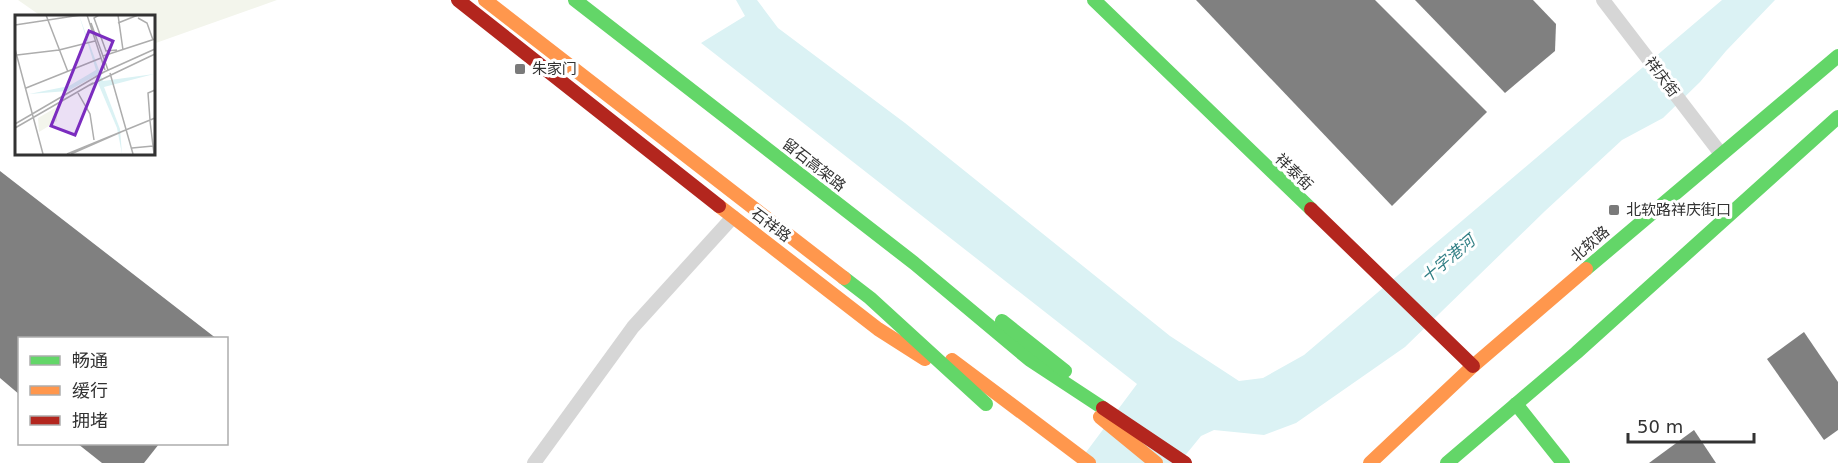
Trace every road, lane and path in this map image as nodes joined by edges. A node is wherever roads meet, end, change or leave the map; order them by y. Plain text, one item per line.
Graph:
1 (458, 0) edge
2 (485, 0) edge
3 (575, 0) edge
4 (594, 0) edge
5 (1094, 0) edge
6 (1603, 0) edge
7 (1838, 56) edge
8 (1838, 117) edge
9 (1721, 154) junction
10 (733, 217) junction
11 (870, 298) junction
12 (1030, 360) junction
13 (1473, 366) junction
14 (1516, 404) junction
15 (995, 411) dead end
16 (1070, 460) edge
17 (534, 463) edge
18 (1089, 463) edge
19 (1156, 463) edge
20 (1184, 463) edge
21 (1370, 463) edge
22 (1447, 463) edge
23 (1563, 463) edge

1 - 10 main road, 石祥路
2 - 11 main road, bridge
3 - 12 main road, 留石高架路
4 - 20 main road, bridge
5 - 13 main road, 祥泰街
6 - 9 street, 祥庆街
7 - 9 main road, 北软路
8 - 14 main road
9 - 13 main road, 北软路
10 - 16 main road, 石祥路
10 - 17 street
11 - 15 main road, bridge
11 - 18 main road, bridge
12 - 19 main road, 留石高架路
12 - 20 main road, 留石高架路, bridge
13 - 21 main road, 北软路
14 - 22 main road
14 - 23 main road

